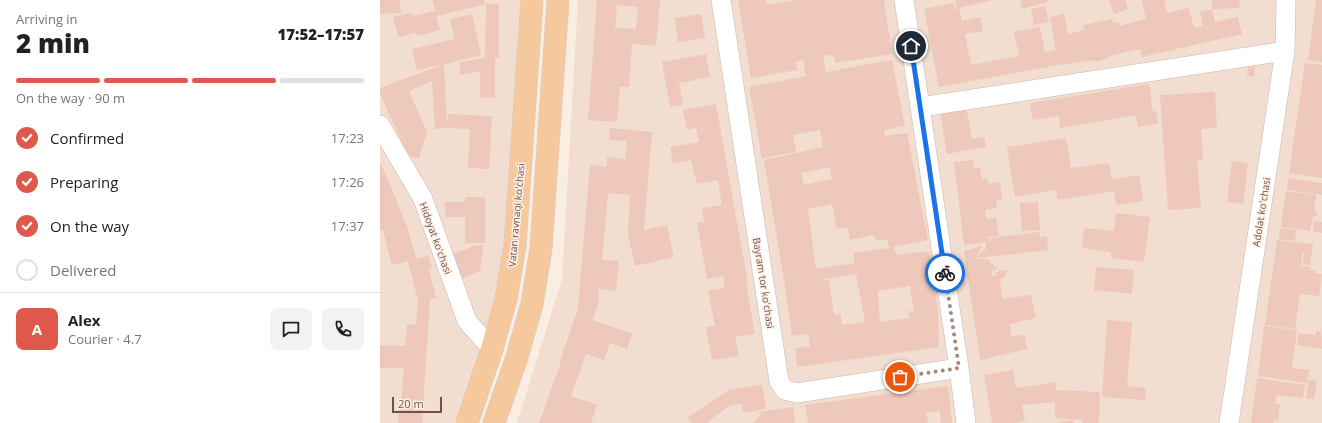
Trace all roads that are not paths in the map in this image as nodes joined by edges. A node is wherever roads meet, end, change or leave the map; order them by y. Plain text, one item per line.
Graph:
1 (532, 0) edge
2 (558, 0) edge
3 (721, 0) edge
4 (904, 0) edge
5 (1286, 0) edge
6 (1285, 51) junction
7 (921, 107) junction
8 (380, 125) edge
9 (492, 349) junction
10 (959, 368) junction
11 (467, 423) edge
12 (494, 423) edge
13 (966, 423) edge
14 (1229, 423) edge

1 - 9 main road, Vatan ravnaqi ko'chasi
2 - 12 main road
3 - 10 street, Bayram tor koʻchasi
4 - 7 street
5 - 6 street, Adolat koʻchasi
6 - 7 street
6 - 14 street, Adolat koʻchasi
7 - 10 street
8 - 9 street, Hidoyat ko'chasi
9 - 11 main road, Vatan ravnaqi ko'chasi
10 - 13 street

